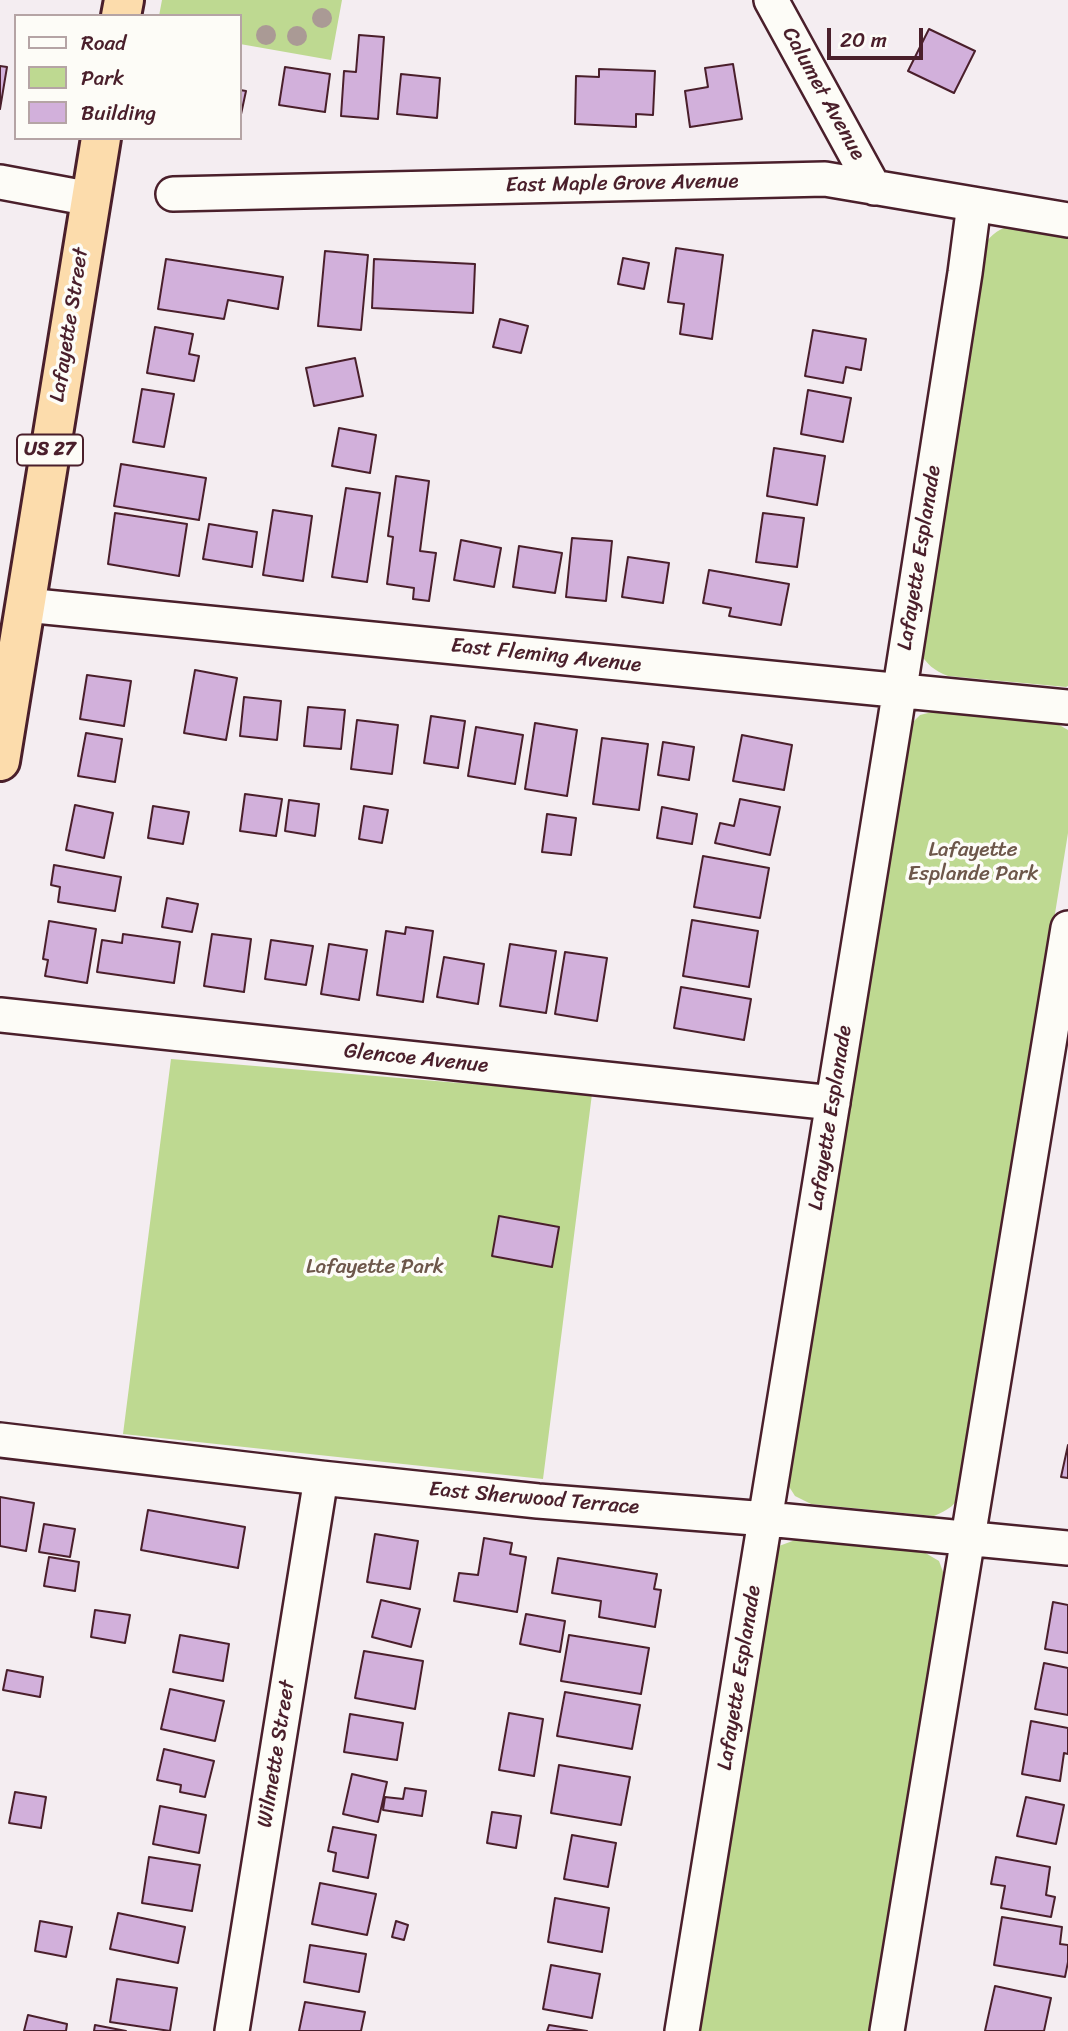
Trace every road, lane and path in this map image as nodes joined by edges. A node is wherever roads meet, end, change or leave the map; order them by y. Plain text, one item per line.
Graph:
1 (771, 0) edge
2 (101, 140) edge
3 (0, 182) edge
4 (874, 187) junction
5 (173, 194) dead end
6 (90, 199) junction
7 (974, 204) junction
8 (1068, 220) edge
9 (25, 605) junction
10 (900, 690) junction
11 (1068, 707) edge
12 (0, 761) edge
13 (1068, 928) edge
14 (0, 1015) edge
15 (833, 1103) junction
16 (0, 1440) edge
17 (321, 1478) junction
18 (766, 1519) junction
19 (969, 1538) junction
20 (1068, 1548) edge
21 (232, 2031) edge
22 (682, 2031) edge
23 (887, 2031) edge

1 - 4 street, Calumet Avenue
2 - 6 highway, Lafayette Street / US 27
3 - 6 street
4 - 5 street, East Maple Grove Avenue
4 - 7 street, East Maple Grove Avenue
6 - 9 highway, Lafayette Street / US 27
7 - 8 street, East Maple Grove Avenue
7 - 10 street, Lafayette Esplanade
9 - 10 street, East Fleming Avenue
9 - 12 highway, Lafayette Street / US 27
10 - 11 street, East Fleming Avenue
10 - 15 street, Lafayette Esplanade
13 - 19 street
14 - 15 street, Glencoe Avenue
15 - 18 street, Lafayette Esplanade
16 - 17 street, East Sherwood Terrace
17 - 18 street, East Sherwood Terrace
17 - 21 street, Wilmette Street
18 - 19 street, East Sherwood Terrace
18 - 22 street, Lafayette Esplanade
19 - 20 street, East Sherwood Terrace
19 - 23 street

